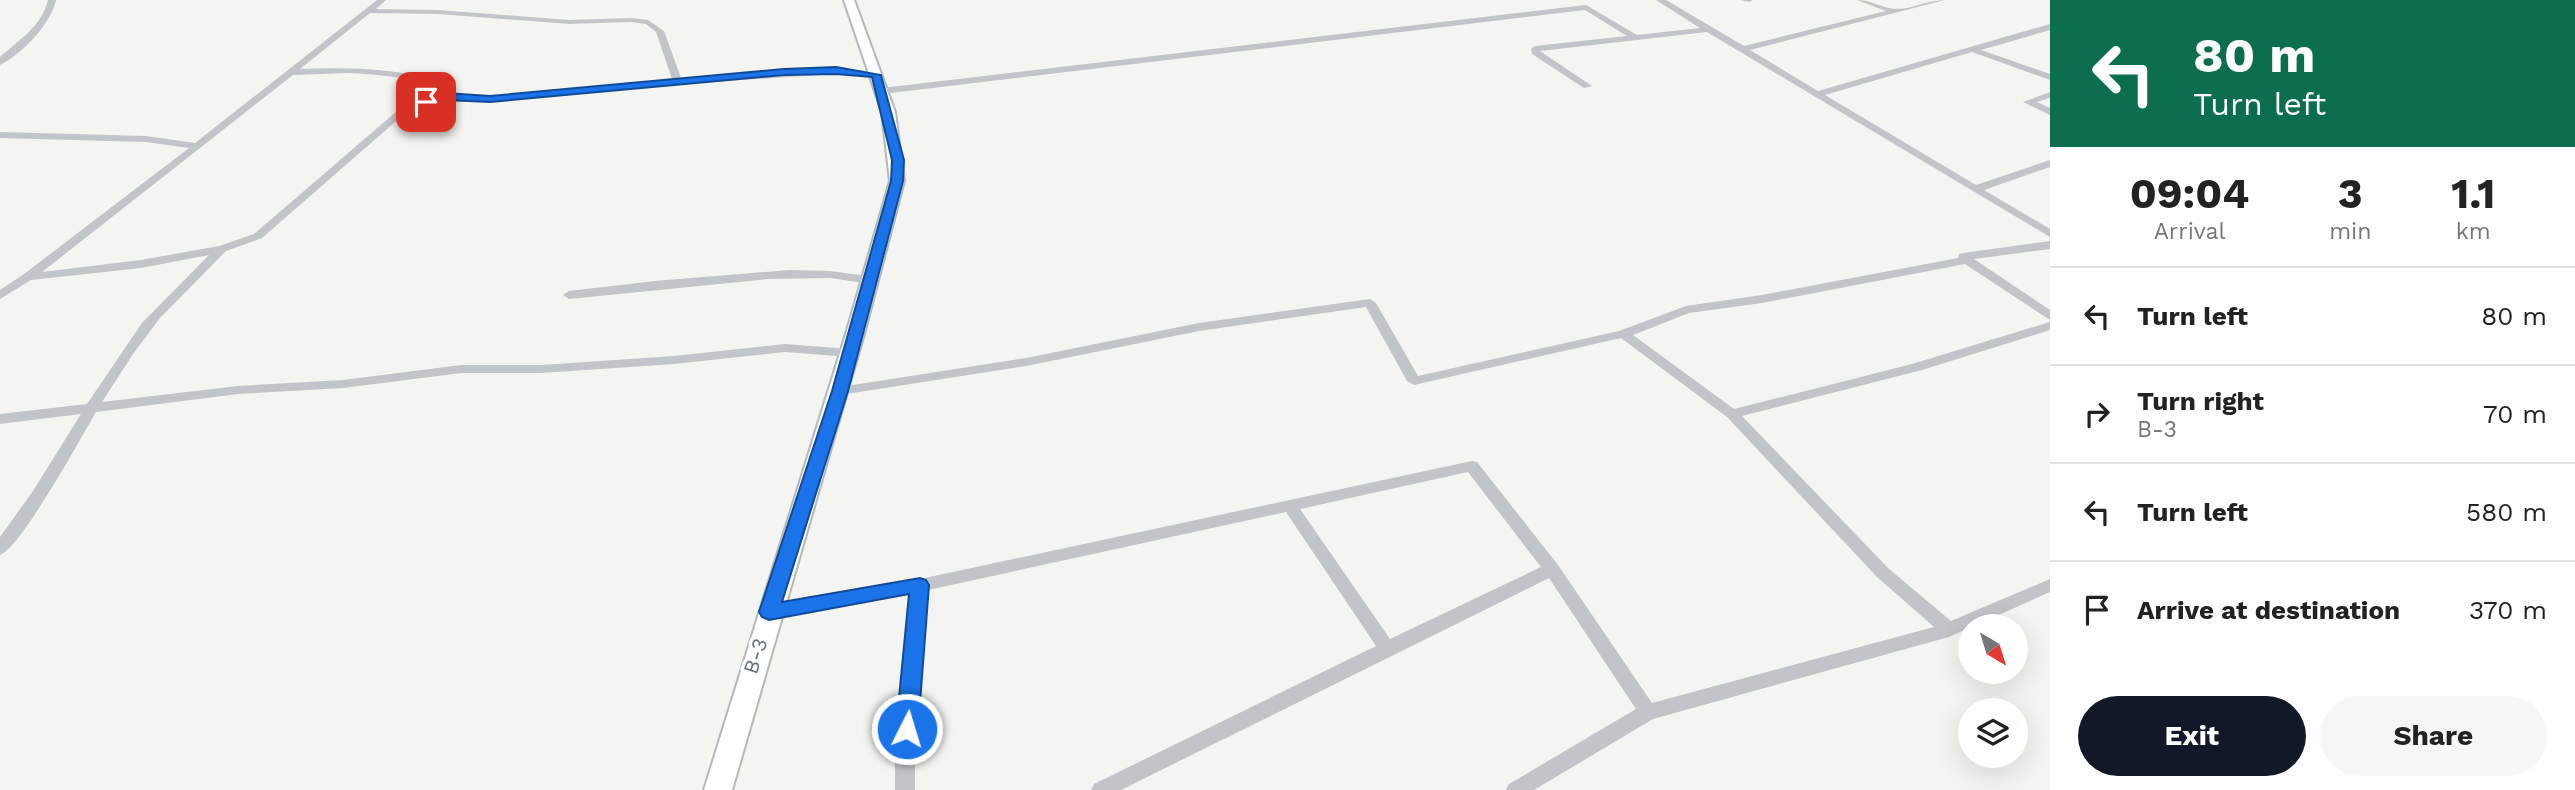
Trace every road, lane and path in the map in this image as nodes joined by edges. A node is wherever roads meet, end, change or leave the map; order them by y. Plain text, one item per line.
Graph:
1 (52, 0) edge
2 (382, 0) edge
3 (849, 0) edge
4 (1661, 0) edge
5 (1861, 0) edge
6 (1941, 0) edge
7 (369, 10) junction
8 (1895, 12) junction
9 (2050, 27) edge
10 (1710, 29) junction
11 (1635, 37) junction
12 (1744, 49) junction
13 (1973, 50) junction
14 (0, 62) edge
15 (293, 72) junction
16 (2050, 77) edge
17 (677, 81) junction
18 (879, 83) junction
19 (1587, 86) dead end
20 (1818, 94) junction
21 (2050, 95) edge
22 (445, 97) junction
23 (2050, 112) edge
24 (0, 135) edge
25 (195, 146) junction
26 (2050, 163) edge
27 (1976, 189) junction
28 (2050, 234) edge
29 (2050, 245) edge
30 (222, 249) junction
31 (1965, 260) junction
32 (29, 277) junction
33 (871, 280) junction
34 (0, 295) edge
35 (569, 295) dead end
36 (2050, 316) edge
37 (2050, 326) edge
38 (1623, 334) junction
39 (850, 353) junction
40 (840, 391) junction
41 (92, 409) junction
42 (1732, 414) junction
43 (0, 419) edge
44 (1291, 507) junction
45 (0, 549) edge
46 (1552, 569) junction
47 (920, 585) junction
48 (2050, 585) edge
49 (769, 612) junction
50 (1949, 630) junction
51 (1387, 649) junction
52 (1648, 712) junction
53 (718, 790) edge
54 (905, 790) edge
55 (1101, 790) edge
56 (1516, 790) edge

1 - 14 street
2 - 7 street
3 - 18 main road, B-3
4 - 10 street
5 - 8 street
6 - 8 street
7 - 15 street
7 - 17 street
8 - 12 street
9 - 13 street
10 - 11 street
10 - 12 street
11 - 18 street
11 - 19 street
12 - 20 street
13 - 16 street
13 - 20 street
15 - 22 street
15 - 25 street
17 - 18 street
17 - 22 street
18 - 33 main road, B-3
20 - 27 street
21 - 23 street
22 - 30 street
24 - 25 street
25 - 32 street
26 - 27 street
27 - 28 street
29 - 31 street
30 - 32 street
30 - 41 street
31 - 36 street
31 - 38 street
32 - 34 street
33 - 35 street
33 - 39 main road, B-3
37 - 42 street
38 - 40 street
38 - 42 street
39 - 40 main road, B-3
39 - 41 street
40 - 49 main road, B-3
41 - 43 street
41 - 45 street
42 - 50 street
44 - 46 street
44 - 47 street
44 - 51 street
46 - 51 street
46 - 52 street
47 - 49 street
47 - 54 street
48 - 50 street
49 - 53 main road, B-3
50 - 52 street
51 - 55 street
52 - 56 street

